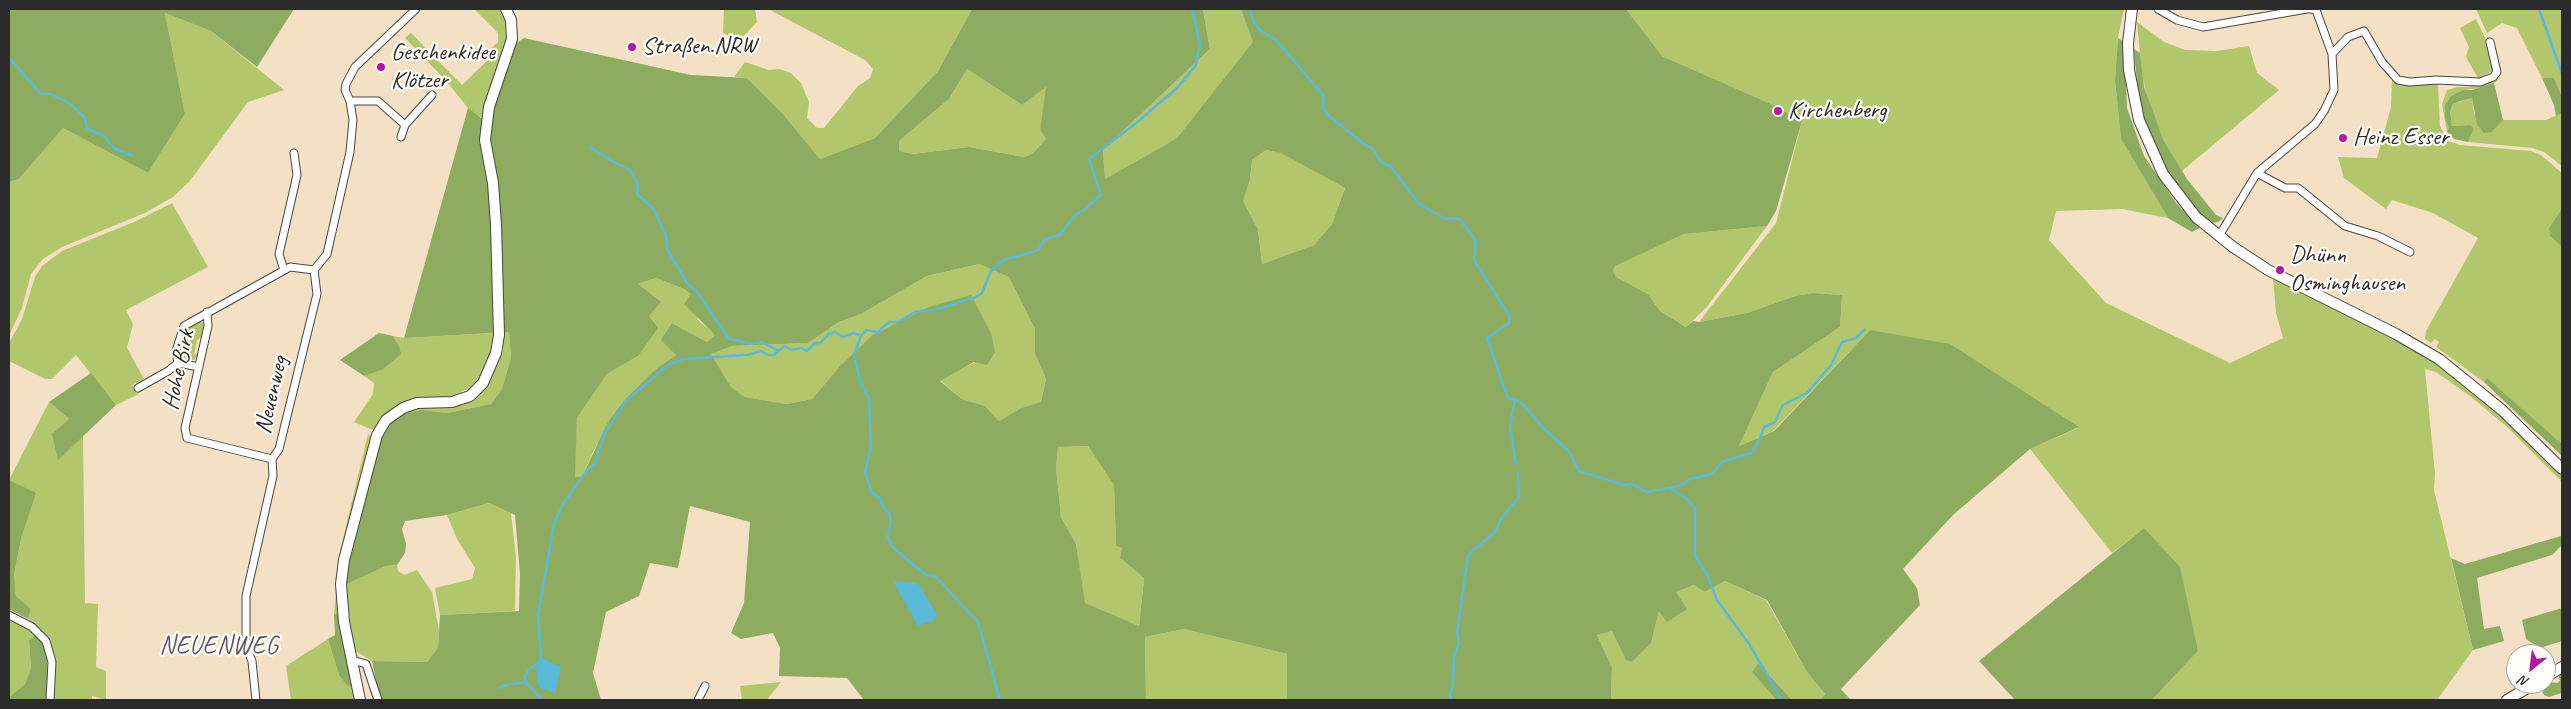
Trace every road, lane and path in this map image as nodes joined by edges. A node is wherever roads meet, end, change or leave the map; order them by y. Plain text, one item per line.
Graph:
1 (416, 9) edge
2 (506, 9) edge
3 (2132, 9) edge
4 (2158, 9) edge
5 (2312, 9) edge
6 (2490, 42) dead end
7 (2332, 54) junction
8 (432, 95) dead end
9 (350, 101) junction
10 (405, 125) junction
11 (401, 137) dead end
12 (294, 153) dead end
13 (2257, 173) junction
14 (2219, 236) junction
15 (2410, 252) dead end
16 (284, 270) junction
17 (314, 270) junction
18 (207, 312) junction
19 (178, 363) junction
20 (199, 367) junction
21 (138, 388) dead end
22 (272, 459) junction
23 (2562, 469) edge
24 (9, 615) edge
25 (352, 660) junction
26 (705, 686) dead end
27 (50, 700) edge
28 (256, 700) edge
29 (360, 700) edge
30 (378, 700) edge
31 (698, 700) edge

1 - 9 street
2 - 25 main road
3 - 14 main road
4 - 5 street
5 - 7 street
6 - 7 street
7 - 13 street
8 - 10 street
9 - 10 street
9 - 17 street
10 - 11 street
12 - 16 street
13 - 14 street
13 - 15 street
14 - 23 main road
16 - 17 street
16 - 18 street
17 - 22 street, Neuenweg
18 - 19 street
18 - 20 street, Hohe Birk
19 - 20 street
19 - 21 street
20 - 22 street, Hohe Birk
22 - 28 street, Neuenweg
24 - 27 street
25 - 29 main road
25 - 30 street
26 - 31 street

